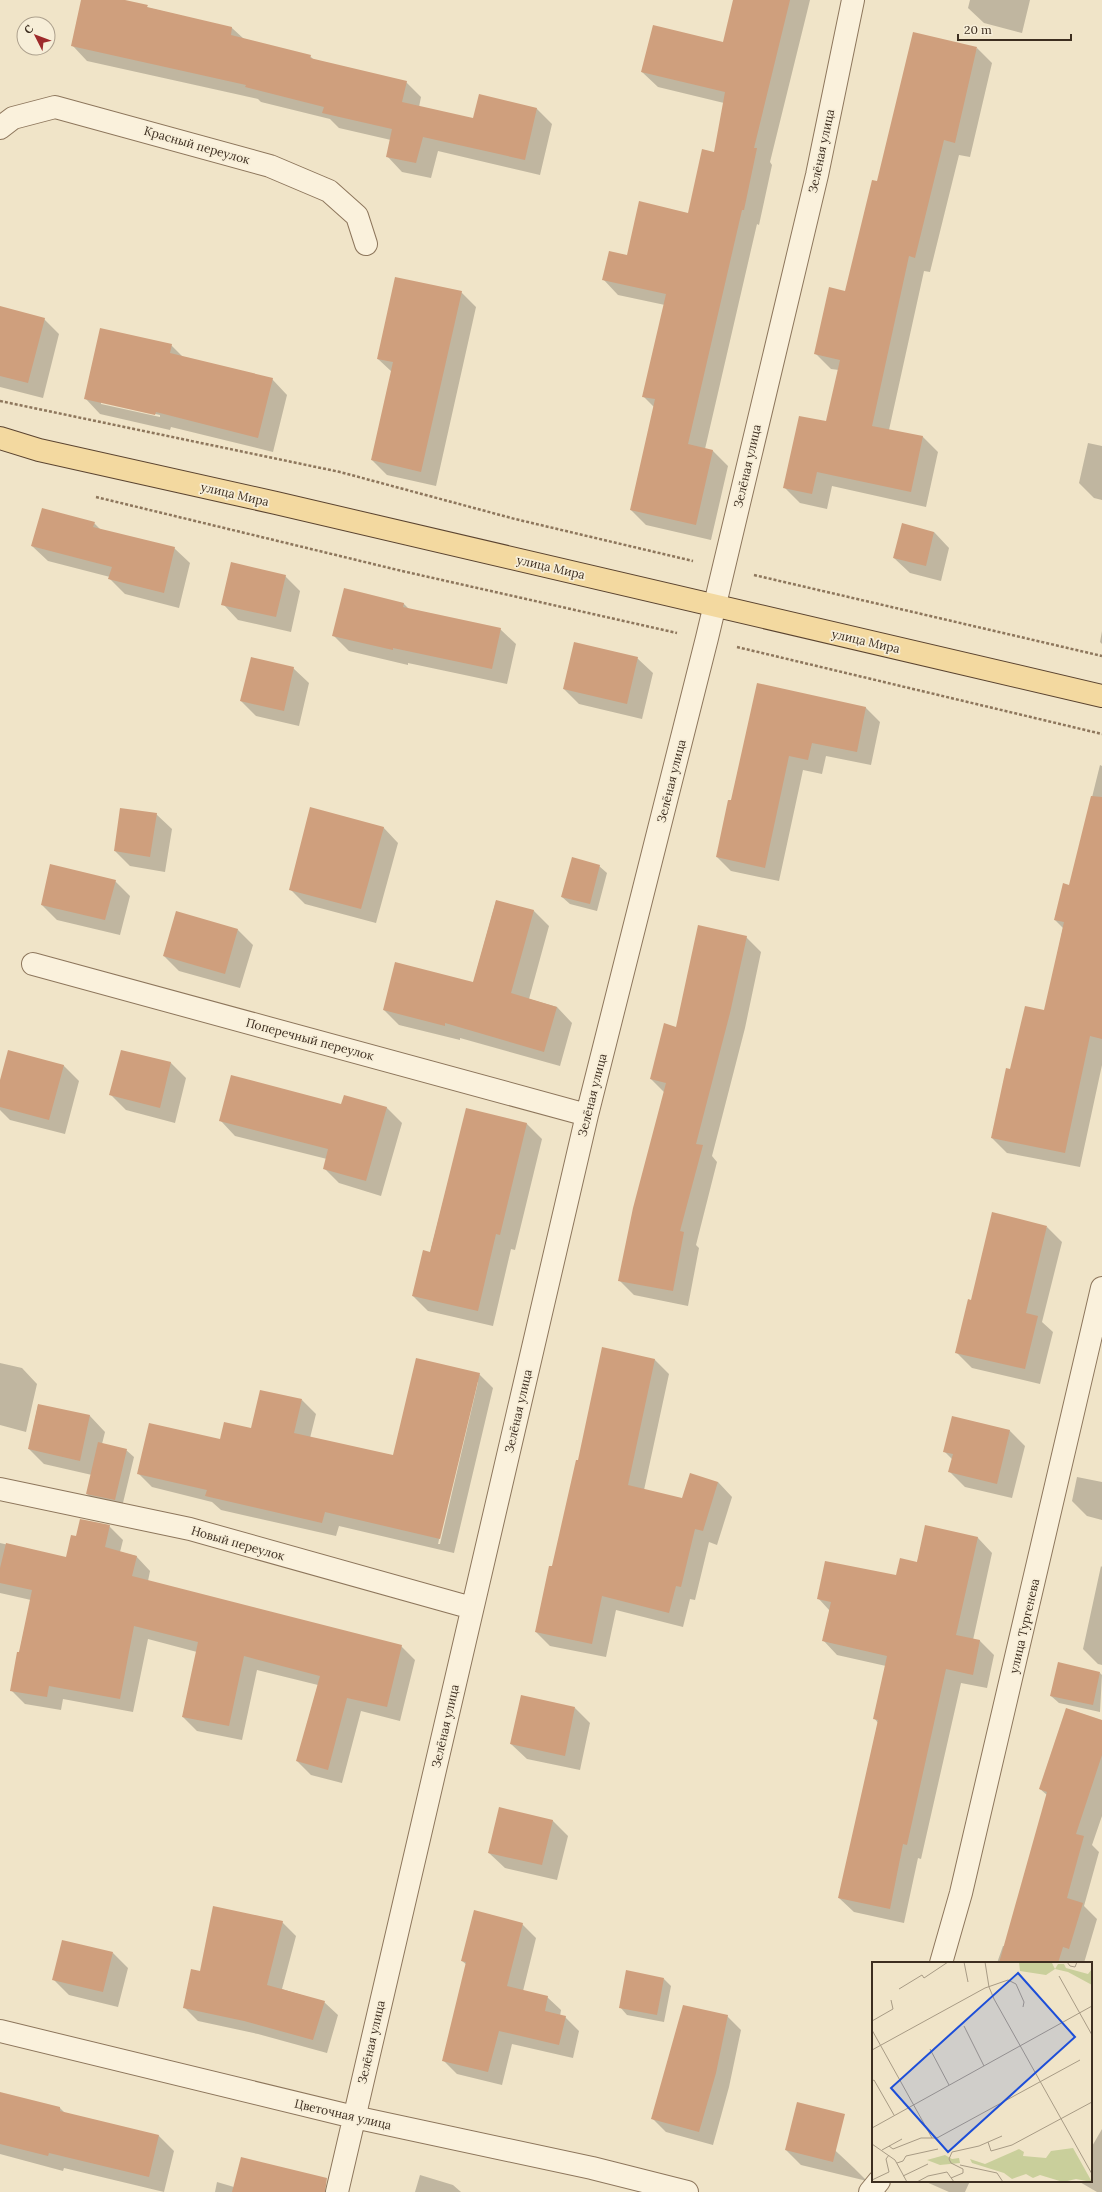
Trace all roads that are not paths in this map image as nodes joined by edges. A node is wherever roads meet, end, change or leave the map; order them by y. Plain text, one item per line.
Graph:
1 (853, 0) edge
2 (0, 128) edge
3 (366, 244) dead end
4 (0, 438) edge
5 (715, 605) junction
6 (1102, 696) edge
7 (33, 964) dead end
8 (587, 1115) junction
9 (1102, 1288) edge
10 (0, 1489) edge
11 (472, 1608) junction
12 (941, 1962) edge
13 (0, 2031) edge
14 (354, 2117) junction
15 (878, 2182) edge
16 (337, 2192) edge
17 (687, 2192) edge
18 (870, 2192) edge

1 - 5 street, Зелёная улица
2 - 3 street, Красный переулок
4 - 5 main road, улица Мира
5 - 6 main road, улица Мира
5 - 8 street, Зелёная улица
7 - 8 street, Поперечный переулок
8 - 11 street, Зелёная улица
9 - 12 street, улица Тургенева
10 - 11 street, Новый переулок
11 - 14 street, Зелёная улица
13 - 14 street, Цветочная улица
14 - 16 street, Зелёная улица
14 - 17 street, Цветочная улица
15 - 18 street

